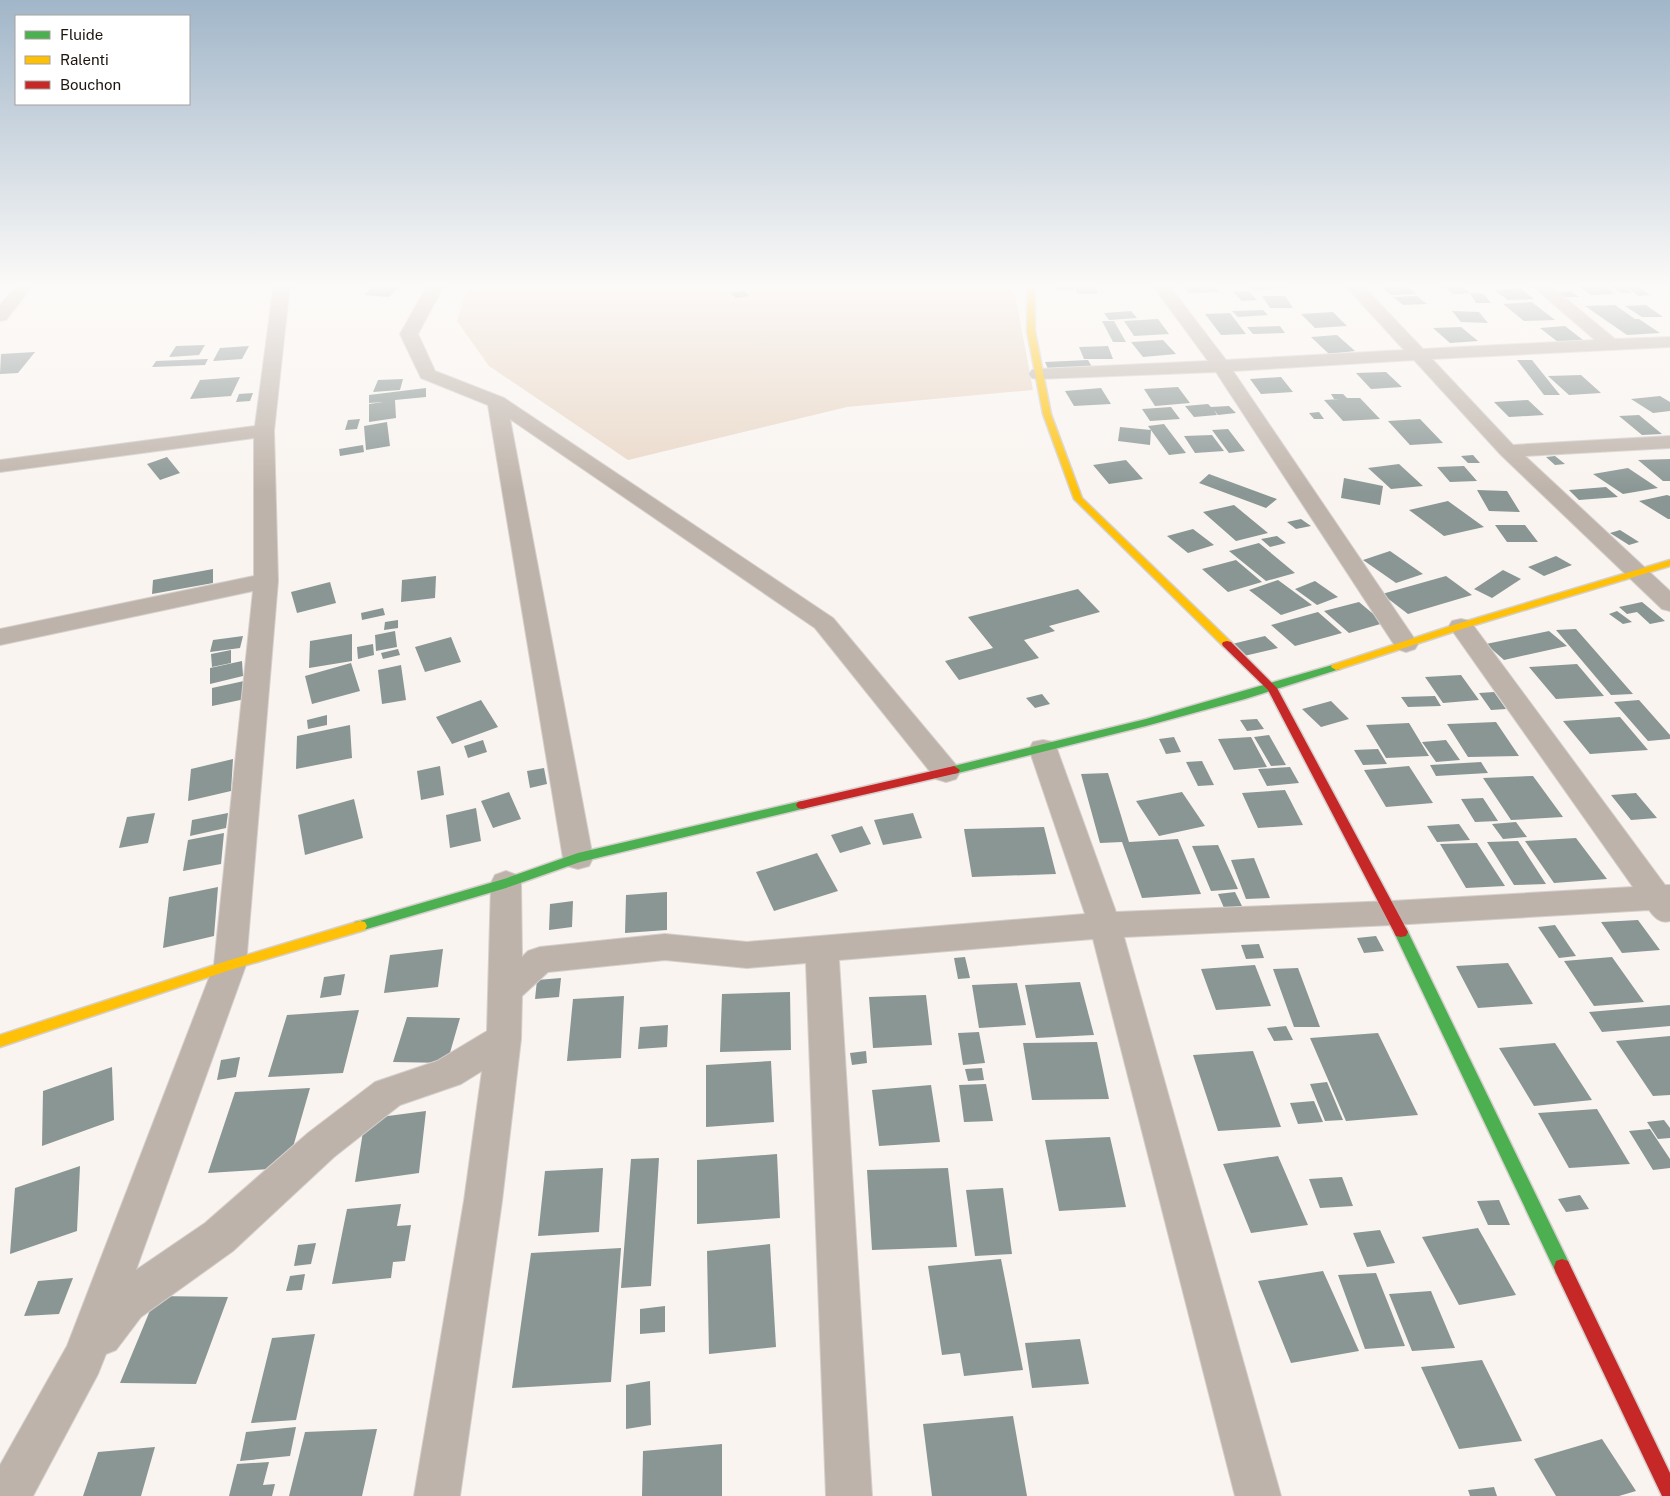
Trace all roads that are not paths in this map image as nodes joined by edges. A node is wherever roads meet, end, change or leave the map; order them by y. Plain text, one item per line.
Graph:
1 (274, 353) edge
2 (418, 353) edge
3 (1035, 353) edge
4 (1211, 353) edge
5 (1456, 353) edge
6 (1418, 355) junction
7 (1221, 366) junction
8 (1038, 374) junction
9 (497, 402) junction
10 (264, 431) junction
11 (1670, 442) edge
12 (1508, 451) junction
13 (0, 466) edge
14 (1670, 563) edge
15 (1638, 572) junction
16 (266, 581) junction
17 (1670, 604) edge
18 (1461, 626) junction
19 (0, 637) edge
20 (1406, 644) junction
21 (1272, 688) junction
22 (1042, 748) junction
23 (946, 772) junction
24 (578, 858) junction
25 (506, 883) junction
26 (1666, 904) edge
27 (1392, 913) junction
28 (1105, 925) junction
29 (822, 948) junction
30 (230, 965) junction
31 (505, 992) junction
32 (504, 1039) junction
33 (0, 1040) edge
34 (83, 1359) junction
35 (1670, 1493) edge
36 (8, 1496) edge
37 (438, 1496) edge
38 (849, 1496) edge
39 (1258, 1496) edge

1 - 10 street
2 - 9 street
3 - 8 street
4 - 7 street
5 - 6 street
6 - 7 street
6 - 12 street
7 - 8 street
7 - 20 street
8 - 21 street
9 - 23 street
9 - 24 street
10 - 13 street
10 - 16 street
11 - 12 street
12 - 15 street
14 - 15 street
15 - 17 street
15 - 18 street
16 - 19 street
16 - 30 street
18 - 20 street
18 - 26 street
20 - 21 street
21 - 22 street
21 - 27 street
22 - 23 street
22 - 28 street
23 - 24 street
24 - 25 street
25 - 30 street
25 - 31 street
26 - 27 street
27 - 28 street
27 - 35 street
28 - 29 street
28 - 39 street
29 - 31 street
29 - 38 street
30 - 33 street
30 - 34 street
31 - 32 street
32 - 34 street
32 - 37 street
34 - 36 street

